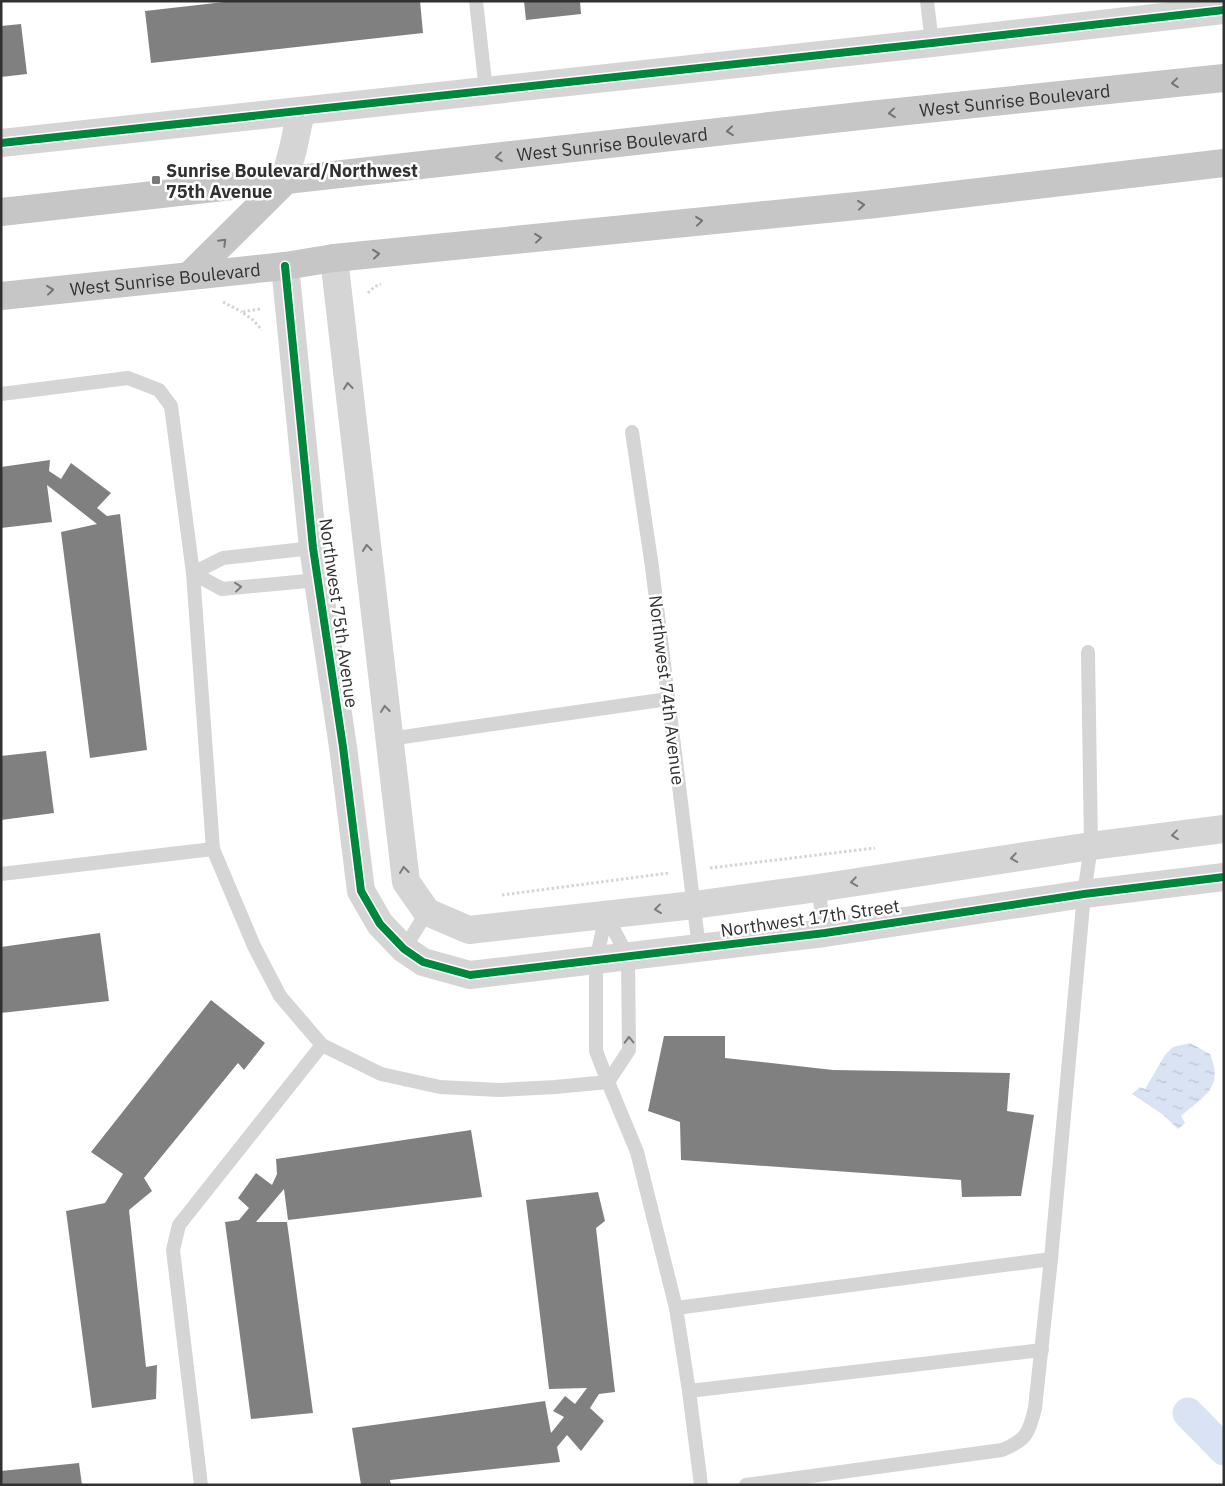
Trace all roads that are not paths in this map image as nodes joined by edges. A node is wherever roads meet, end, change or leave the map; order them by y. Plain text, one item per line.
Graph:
1 (476, 1) edge
2 (927, 1) edge
3 (1224, 10) edge
4 (932, 43) junction
5 (1224, 78) edge
6 (486, 91) junction
7 (301, 110) junction
8 (1, 143) edge
9 (1224, 163) edge
10 (284, 182) junction
11 (1, 212) edge
12 (334, 258) junction
13 (285, 266) junction
14 (188, 276) junction
15 (1, 296) edge
16 (1, 394) edge
17 (632, 432) dead end
18 (314, 548) junction
19 (193, 573) junction
20 (318, 580) junction
21 (1088, 652) dead end
22 (668, 699) junction
23 (389, 739) junction
24 (1224, 829) edge
25 (1091, 846) junction
26 (213, 849) junction
27 (1, 874) edge
28 (1224, 877) edge
29 (818, 888) junction
30 (1084, 894) junction
31 (694, 905) junction
32 (427, 912) junction
33 (606, 915) junction
34 (825, 933) junction
35 (699, 948) junction
36 (404, 949) junction
37 (628, 958) junction
38 (596, 961) junction
39 (322, 1045) junction
40 (608, 1082) junction
41 (1051, 1259) junction
42 (676, 1308) junction
43 (1042, 1350) junction
44 (689, 1391) junction
45 (201, 1485) edge
46 (701, 1485) edge
47 (746, 1485) edge

1 - 6 lane
2 - 4 lane
3 - 4 street
4 - 6 street
5 -> 10 highway, West Sunrise Boulevard
6 - 7 street
7 - 8 street
7 - 10 street
12 -> 9 highway, West Sunrise Boulevard
10 - 11 highway, West Sunrise Boulevard
14 -> 10 highway
12 - 13 highway, West Sunrise Boulevard
23 -> 12 street, Northwest 75th Avenue
13 - 14 highway, West Sunrise Boulevard
13 - 18 street, Northwest 75th Avenue
15 -> 14 highway, West Sunrise Boulevard
16 - 19 lane
17 - 22 lane, Northwest 74th Avenue
18 - 19 lane
18 - 20 street, Northwest 75th Avenue
19 -> 20 lane
19 - 26 lane
20 - 36 street, Northwest 75th Avenue
21 - 25 lane
22 - 23 lane
22 - 31 lane, Northwest 74th Avenue
32 -> 23 street, Northwest 75th Avenue
24 -> 25 street, Northwest 17th Street
25 -> 29 street, Northwest 17th Street
25 - 30 lane
26 - 27 lane
26 - 39 lane
28 - 30 street, Northwest 17th Street
29 - 31 street, Northwest 17th Street
29 - 34 lane
30 - 34 street, Northwest 17th Street
30 - 41 lane
31 -> 33 street, Northwest 17th Street
31 - 35 lane, Northwest 74th Avenue
32 - 33 street, Northwest 17th Street
32 - 36 lane
33 - 37 lane
33 - 38 lane
34 - 35 street, Northwest 17th Street
35 - 37 street, Northwest 17th Street
36 - 38 street, Northwest 17th Street
37 - 38 street, Northwest 17th Street
40 -> 37 lane
38 - 40 lane
39 - 40 lane
39 - 45 lane
40 - 42 lane
41 - 42 lane
41 - 43 lane
42 - 44 lane
43 - 44 lane
43 - 47 lane
44 - 46 lane

